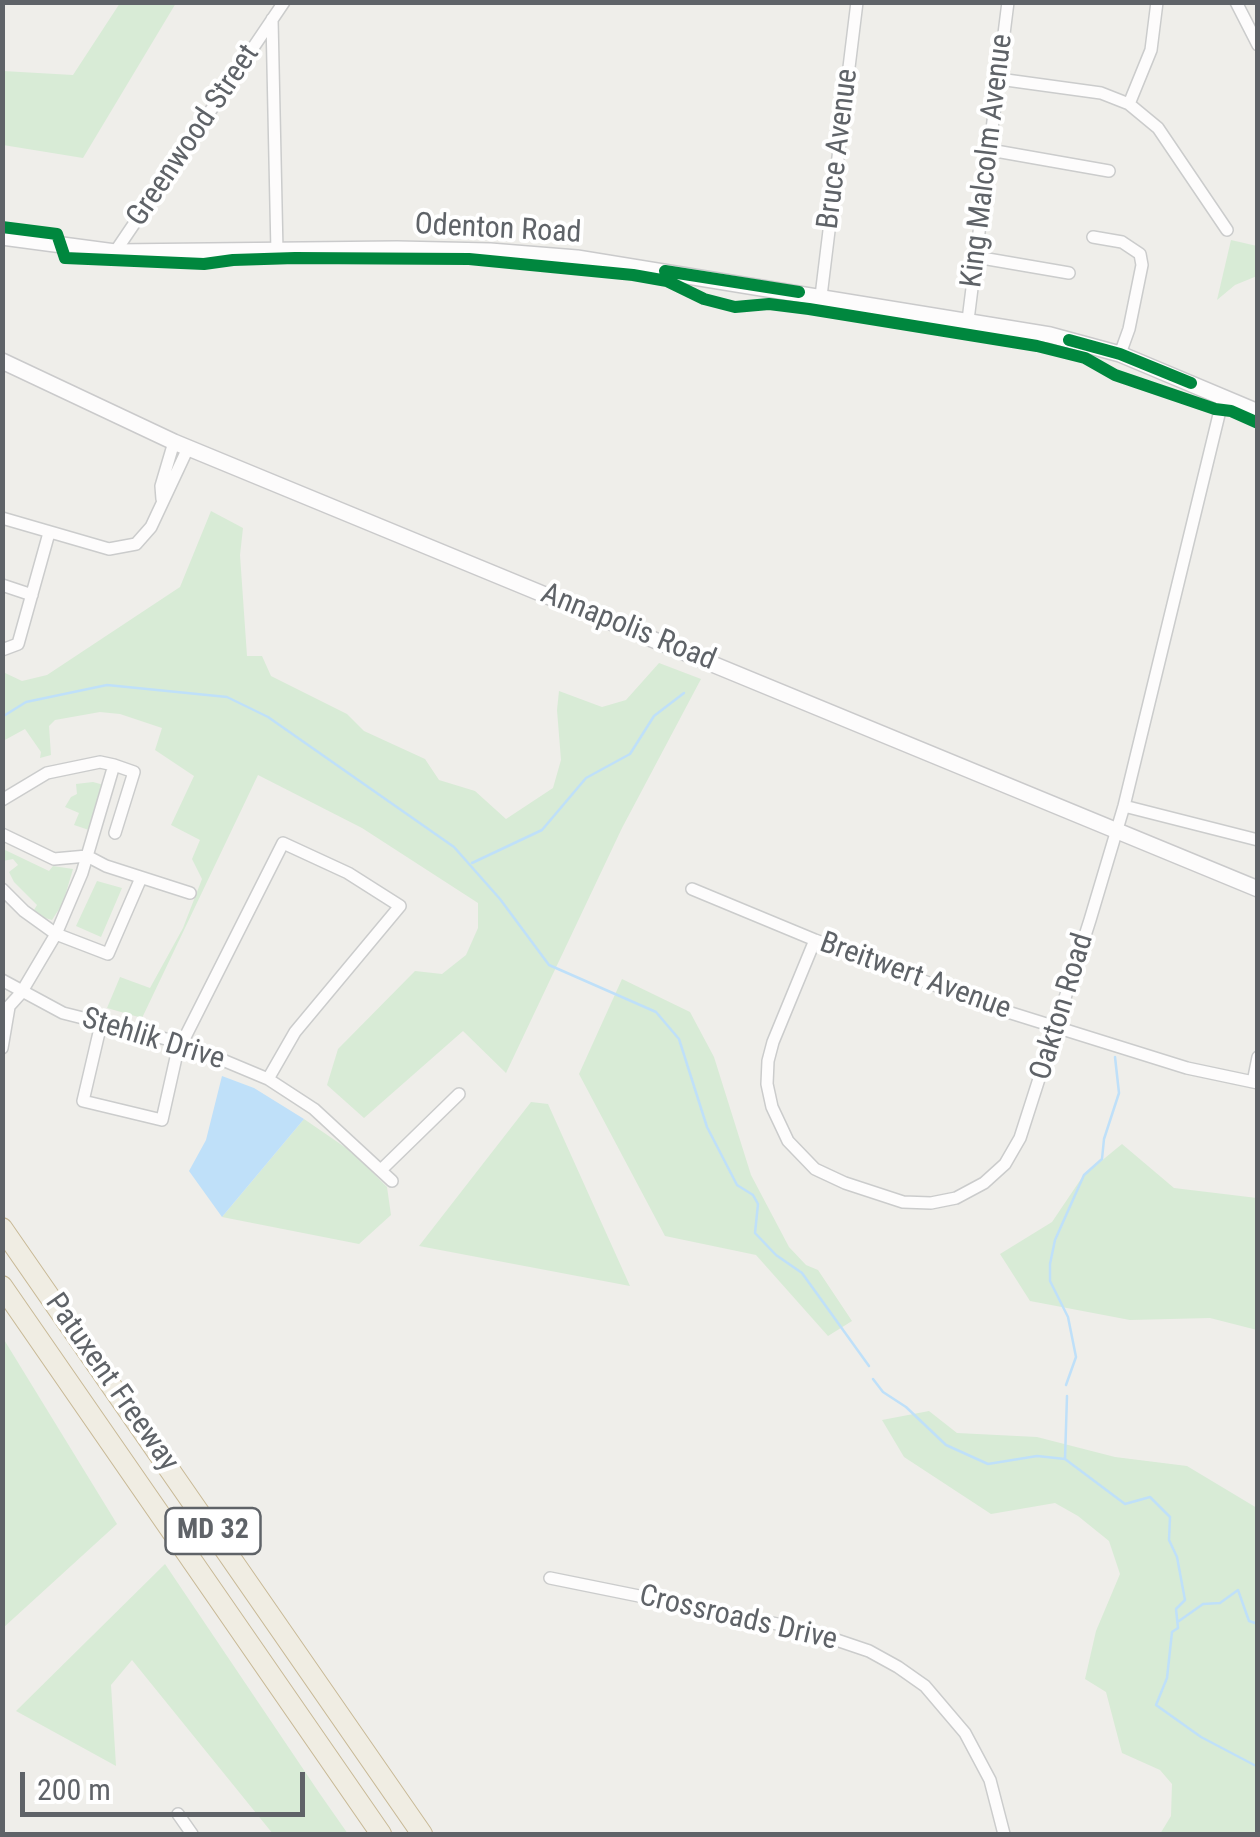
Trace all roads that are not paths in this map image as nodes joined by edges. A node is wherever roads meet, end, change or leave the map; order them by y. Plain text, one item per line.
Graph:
1 (284, 2) edge
2 (857, 2) edge
3 (1008, 2) edge
4 (1157, 2) edge
5 (1236, 2) edge
6 (272, 19) junction
7 (1258, 44) edge
8 (999, 80) junction
9 (1129, 104) junction
10 (990, 150) junction
11 (1109, 171) dead end
12 (1227, 230) dead end
13 (1093, 237) dead end
14 (2, 238) edge
15 (115, 252) junction
16 (277, 252) junction
17 (976, 257) junction
18 (1069, 273) dead end
19 (821, 296) junction
20 (968, 320) junction
21 (1120, 354) junction
22 (2, 361) edge
23 (1223, 398) junction
24 (1258, 412) edge
25 (181, 445) junction
26 (2, 518) edge
27 (50, 533) junction
28 (2, 585) edge
29 (32, 594) junction
30 (2, 650) edge
31 (114, 765) junction
32 (2, 800) edge
33 (1124, 806) junction
34 (1117, 830) junction
35 (115, 833) dead end
36 (2, 834) edge
37 (1258, 840) edge
38 (87, 856) junction
39 (141, 878) junction
40 (1258, 888) edge
41 (2, 889) edge
42 (692, 889) dead end
43 (190, 893) dead end
44 (56, 934) junction
45 (815, 940) junction
46 (2, 980) edge
47 (21, 992) junction
48 (6, 1010) edge
49 (101, 1024) junction
50 (1055, 1028) junction
51 (182, 1043) junction
52 (2, 1048) edge
53 (1258, 1057) edge
54 (268, 1079) junction
55 (1255, 1082) edge
56 (459, 1094) dead end
57 (381, 1170) junction
58 (392, 1181) dead end
59 (2, 1228) edge
60 (2, 1286) edge
61 (550, 1578) dead end
62 (178, 1814) dead end
63 (192, 1834) edge
64 (381, 1834) edge
65 (422, 1834) edge
66 (1004, 1834) edge

1 - 6 street, Greenwood Street
2 - 19 street, Bruce Avenue
3 - 8 street, King Malcolm Avenue
4 - 9 street
5 - 7 street
6 - 15 street, Greenwood Street
6 - 16 street
8 - 9 street
8 - 10 street, King Malcolm Avenue
9 - 12 street
10 - 11 street
10 - 17 street, King Malcolm Avenue
13 - 21 street
14 - 15 main road, Odenton Road
15 - 16 main road, Odenton Road
16 - 19 main road, Odenton Road
17 - 18 street
17 - 20 street, King Malcolm Avenue
19 - 20 main road, Odenton Road
20 - 21 main road, Odenton Road
21 - 23 main road, Odenton Road
22 - 25 main road, Annapolis Road
23 - 24 main road, Odenton Road
23 - 33 street, Oakton Road
25 - 27 street
25 - 34 main road, Annapolis Road
26 - 27 street
27 - 29 street
28 - 29 street
29 - 30 street
31 - 32 street
31 - 35 street
31 - 38 street
33 - 34 street, Oakton Road
33 - 37 street
34 - 40 main road, Annapolis Road
34 - 50 street, Oakton Road
36 - 38 street
38 - 39 street
38 - 44 street
39 - 43 street
39 - 44 street
41 - 44 street
42 - 45 street, Breitwert Avenue
44 - 47 street
45 - 50 street, Breitwert Avenue
45 - 50 street, Oakton Road
46 - 47 street, Stehlik Drive
47 - 48 street
47 - 49 street, Stehlik Drive
48 - 52 street
49 - 51 street, Stehlik Drive
49 - 51 street
50 - 55 street, Breitwert Avenue
51 - 54 street, Stehlik Drive
51 - 54 street
53 - 55 street
54 - 57 street, Stehlik Drive
56 - 57 street
57 - 58 street, Stehlik Drive
59 - 65 highway, Patuxent Freeway / MD 32
60 - 64 highway, Patuxent Freeway / MD 32
61 - 66 street, Crossroads Drive
62 - 63 street

